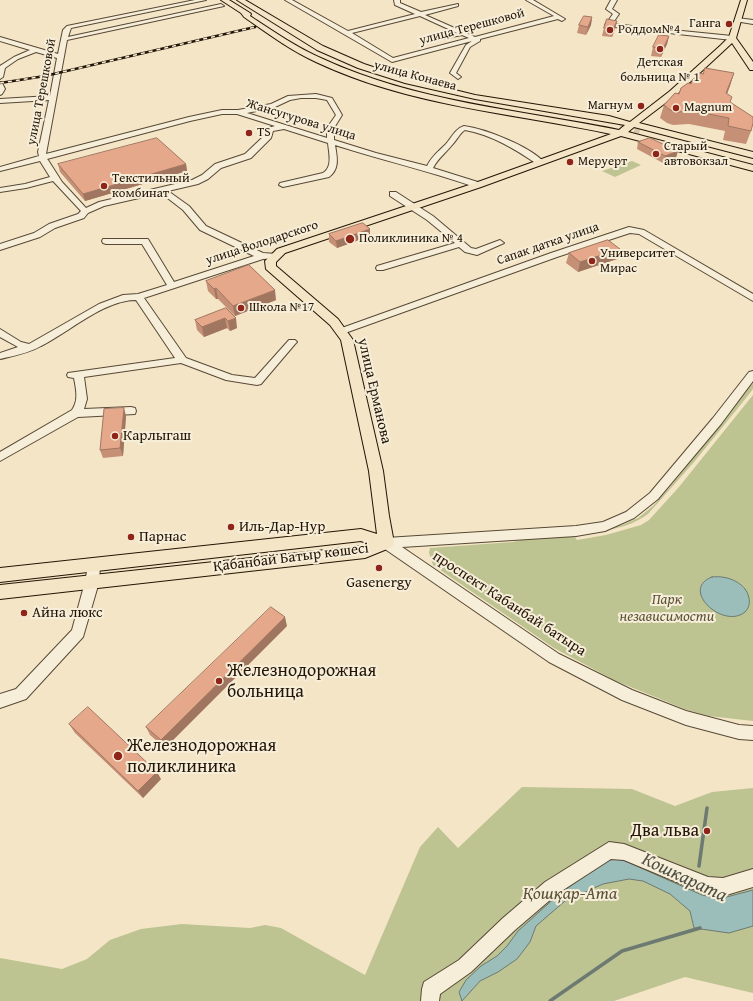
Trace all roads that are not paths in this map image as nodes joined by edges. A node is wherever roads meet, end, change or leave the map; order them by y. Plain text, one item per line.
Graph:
1 (203, 0) edge
2 (236, 0) edge
3 (240, 0) edge
4 (288, 0) edge
5 (397, 0) edge
6 (529, 0) edge
7 (614, 0) edge
8 (744, 0) edge
9 (223, 3) edge
10 (456, 5) dead end
11 (548, 11) junction
12 (244, 12) junction
13 (138, 13) junction
14 (420, 14) junction
15 (536, 14) dead end
16 (737, 20) junction
17 (149, 21) junction
18 (753, 22) edge
19 (477, 30) dead end
20 (347, 33) junction
21 (462, 34) junction
22 (732, 38) junction
23 (0, 39) edge
24 (64, 39) junction
25 (438, 39) dead end
26 (473, 39) junction
27 (35, 50) junction
28 (61, 57) junction
29 (753, 68) edge
30 (0, 77) edge
31 (458, 78) dead end
32 (0, 84) edge
33 (0, 93) edge
34 (53, 98) junction
35 (0, 101) edge
36 (238, 112) junction
37 (286, 127) junction
38 (627, 128) junction
39 (331, 141) junction
40 (753, 155) edge
41 (43, 158) junction
42 (753, 158) edge
43 (540, 162) junction
44 (753, 163) edge
45 (753, 168) edge
46 (0, 169) edge
47 (429, 169) junction
48 (55, 178) junction
49 (283, 185) dead end
50 (478, 185) junction
51 (0, 190) edge
52 (161, 190) junction
53 (393, 194) dead end
54 (414, 206) junction
55 (85, 211) junction
56 (106, 241) dead end
57 (461, 244) junction
58 (500, 244) dead end
59 (0, 247) edge
60 (268, 256) junction
61 (380, 268) dead end
62 (172, 286) junction
63 (139, 297) junction
64 (753, 298) edge
65 (342, 331) junction
66 (0, 332) edge
67 (292, 342) dead end
68 (28, 346) junction
69 (0, 356) edge
70 (182, 360) junction
71 (753, 374) edge
72 (131, 411) dead end
73 (76, 413) junction
74 (0, 457) edge
75 (386, 543) junction
76 (94, 565) junction
77 (0, 575) edge
78 (92, 582) junction
79 (0, 592) edge
80 (0, 701) edge
81 (753, 733) edge
82 (753, 878) edge
83 (430, 1001) edge

1 - 13 street, улица Терешковой
2 - 38 main road, улица Конаева
3 - 38 main road
4 - 20 street
5 - 14 street
6 - 11 street
7 - 22 street
8 - 16 main road
9 - 12 main road, улица Конаева
9 - 17 street
10 - 14 street
11 - 15 street
11 - 26 street, улица Терешковой
12 - 38 main road, улица Конаева
12 - 38 main road, улица Конаева
13 - 17 street
13 - 24 street, улица Терешковой
14 - 20 street
14 - 21 street
16 - 18 street
16 - 22 main road
17 - 24 street
19 - 21 street
20 - 26 street, улица Терешковой
21 - 25 street
21 - 26 street
22 - 29 main road
22 - 38 main road
23 - 27 street
24 - 28 street, улица Терешковой
26 - 31 street
27 - 28 street
27 - 30 street
28 - 34 street, улица Терешковой
32 - 33 street
34 - 35 street
34 - 41 street, улица Терешковой
36 - 37 street, Жансугурова улица
36 - 39 street
36 - 41 street, Жансугурова улица
37 - 39 street, Жансугурова улица
37 - 52 street
38 - 40 main road
38 - 42 main road, улица Конаева
38 - 43 main road, улица Володарского
38 - 44 main road, улица Конаева
38 - 45 main road
39 - 47 street, Жансугурова улица
39 - 49 street
41 - 46 street, Жансугурова улица
41 - 48 street, улица Терешковой
43 - 47 street
43 - 50 main road, улица Володарского
47 - 50 street, Жансугурова улица
48 - 51 street
48 - 55 street, улица Терешковой
50 - 54 main road, улица Володарского
52 - 55 street
52 - 60 street
53 - 54 street
54 - 57 street
54 - 60 main road, улица Володарского
55 - 59 street
56 - 62 street
57 - 58 street
57 - 61 street
60 - 62 street, улица Володарского
60 - 65 main road, улица Ерманова
62 - 63 street, улица Володарского
63 - 68 street, улица Володарского
63 - 70 street
64 - 65 street, Сапак датка улица
65 - 75 main road, улица Ерманова
66 - 68 street
67 - 70 street
68 - 69 street, улица Володарского
70 - 73 street
71 - 75 street
72 - 73 street
73 - 74 street
75 - 76 main road, Қабанбай Батыр көшесі
75 - 78 main road, Қабанбай Батыр көшесі
75 - 81 street, проспект Кабанбай батыра
76 - 77 main road, Қабанбай Батыр көшесі
76 - 78 street
78 - 79 main road, Қабанбай Батыр көшесі
78 - 80 street
82 - 83 street

